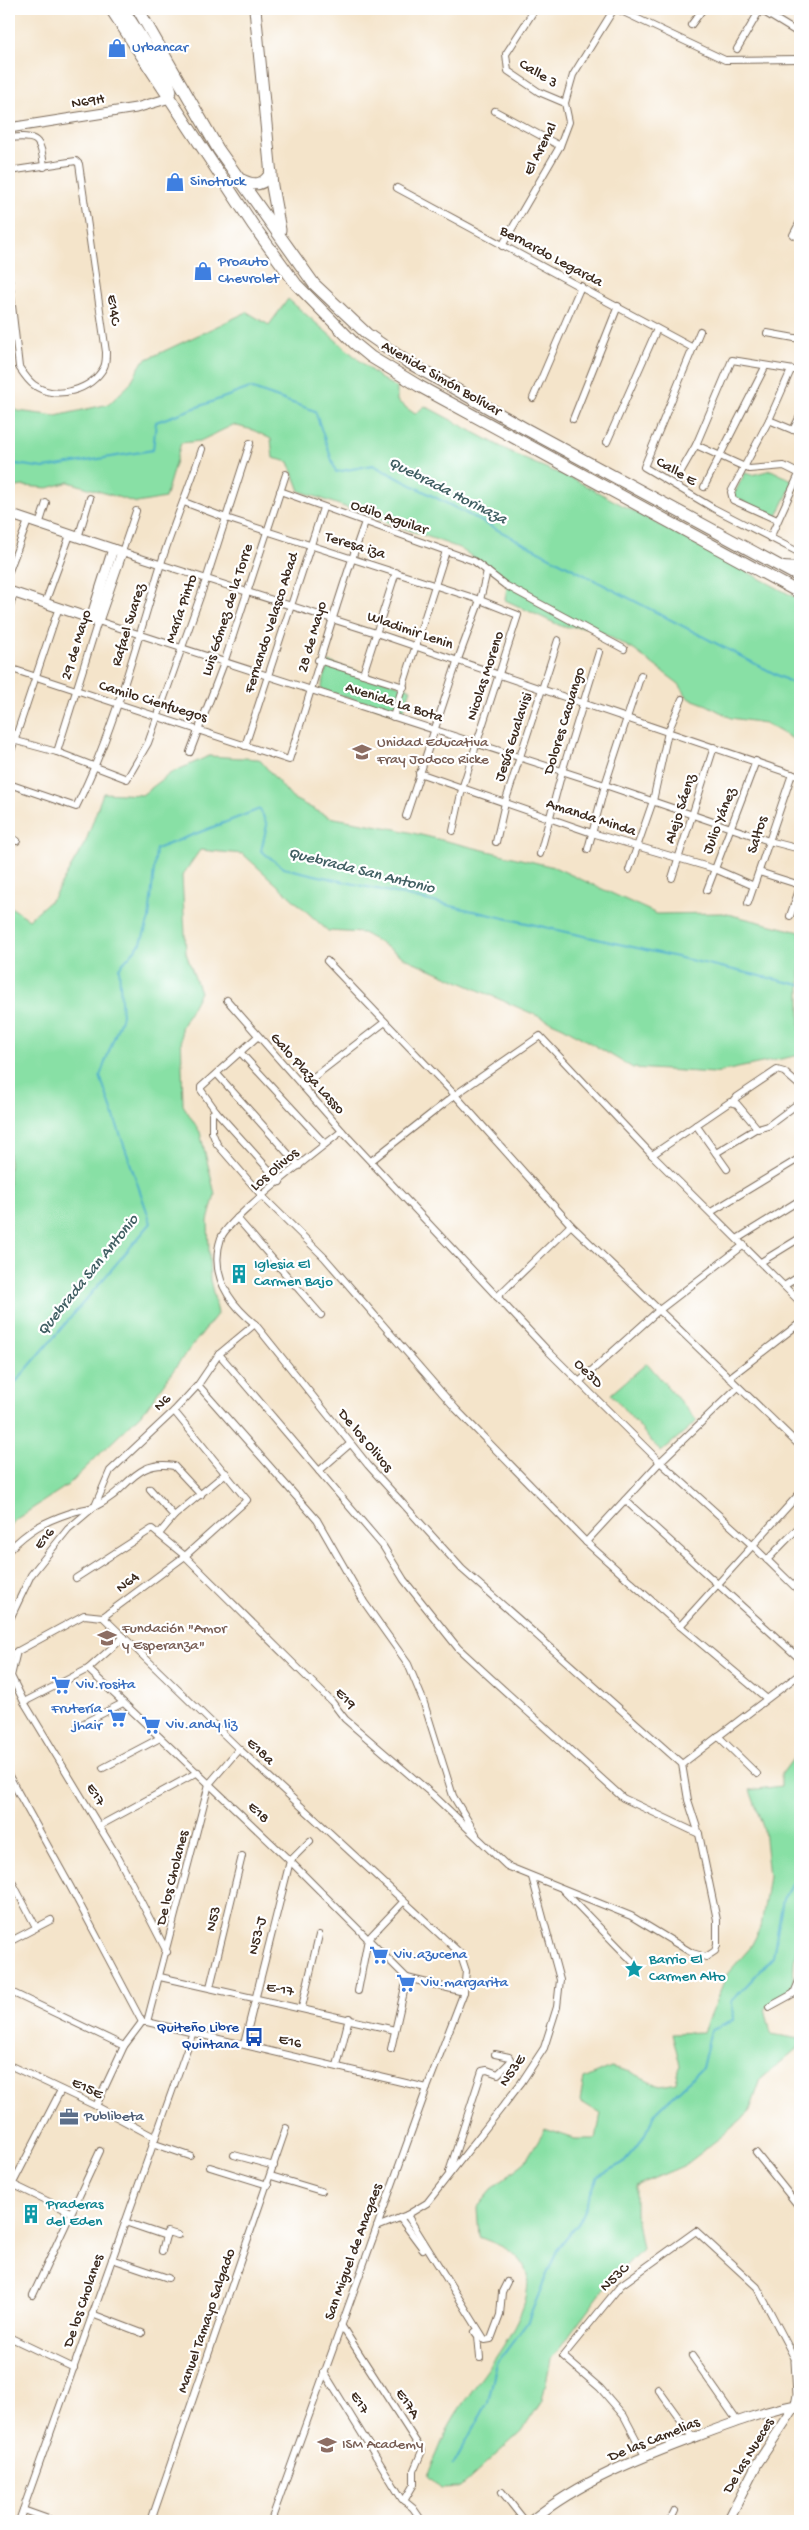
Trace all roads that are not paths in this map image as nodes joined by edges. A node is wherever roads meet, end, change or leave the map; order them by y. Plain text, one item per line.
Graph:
1 (112, 9) edge
2 (123, 9) edge
3 (138, 9) edge
4 (256, 9) edge
5 (535, 9) edge
6 (616, 9) edge
7 (703, 9) edge
8 (760, 9) edge
9 (691, 25) dead end
10 (800, 34) edge
11 (737, 49) dead end
12 (800, 59) edge
13 (173, 102) junction
14 (565, 103) junction
15 (495, 110) dead end
16 (9, 128) edge
17 (9, 138) edge
18 (560, 146) junction
19 (44, 167) junction
20 (9, 170) edge
21 (271, 172) junction
22 (242, 180) junction
23 (397, 188) dead end
24 (800, 222) edge
25 (800, 237) edge
26 (284, 242) junction
27 (502, 246) junction
28 (9, 279) edge
29 (580, 286) junction
30 (618, 306) junction
31 (657, 329) junction
32 (700, 331) dead end
33 (769, 333) dead end
34 (12, 337) edge
35 (800, 339) edge
36 (693, 348) junction
37 (765, 366) junction
38 (791, 370) junction
39 (800, 371) edge
40 (533, 398) dead end
41 (800, 416) edge
42 (573, 419) dead end
43 (769, 420) junction
44 (797, 430) edge
45 (607, 442) dead end
46 (250, 443) dead end
47 (696, 445) junction
48 (202, 449) dead end
49 (719, 455) junction
50 (746, 467) junction
51 (680, 473) dead end
52 (800, 473) edge
53 (286, 474) dead end
54 (704, 487) dead end
55 (280, 492) junction
56 (90, 498) dead end
57 (184, 502) junction
58 (46, 503) dead end
59 (323, 508) junction
60 (136, 511) dead end
61 (9, 514) edge
62 (226, 518) junction
63 (777, 520) junction
64 (28, 521) junction
65 (365, 522) junction
66 (39, 525) junction
67 (266, 531) junction
68 (74, 536) junction
69 (770, 538) junction
70 (310, 545) junction
71 (120, 549) junction
72 (446, 551) junction
73 (800, 552) edge
74 (351, 558) junction
75 (161, 565) junction
76 (778, 565) junction
77 (800, 566) edge
78 (9, 571) edge
79 (487, 571) junction
80 (396, 572) junction
81 (800, 578) edge
82 (206, 580) junction
83 (434, 585) junction
84 (12, 592) edge
85 (247, 593) junction
86 (800, 593) edge
87 (480, 600) junction
88 (46, 603) junction
89 (59, 607) junction
90 (290, 607) junction
91 (9, 610) edge
92 (518, 615) joint
93 (331, 619) junction
94 (94, 620) junction
95 (141, 633) junction
96 (376, 633) junction
97 (558, 640) dead end
98 (182, 648) junction
99 (416, 649) junction
100 (624, 649) dead end
101 (599, 652) dead end
102 (318, 660) junction
103 (457, 662) junction
104 (224, 663) junction
105 (9, 668) edge
106 (363, 674) junction
107 (641, 675) dead end
108 (35, 677) junction
109 (267, 677) junction
110 (499, 677) junction
111 (404, 687) junction
112 (311, 690) junction
113 (77, 691) junction
114 (542, 691) junction
115 (682, 699) dead end
116 (582, 702) junction
117 (118, 704) junction
118 (158, 716) junction
119 (393, 717) junction
120 (625, 718) junction
121 (200, 729) junction
122 (435, 730) junction
123 (668, 732) junction
124 (11, 739) edge
125 (477, 745) junction
126 (245, 746) junction
127 (714, 747) junction
128 (57, 752) junction
129 (190, 752) dead end
130 (9, 757) edge
131 (520, 759) junction
132 (289, 760) joint
133 (756, 761) junction
134 (96, 766) junction
135 (562, 772) junction
136 (419, 773) junction
137 (792, 774) junction
138 (800, 777) edge
139 (9, 784) edge
140 (605, 785) junction
141 (462, 789) junction
142 (653, 801) junction
143 (504, 803) junction
144 (693, 814) junction
145 (406, 816) dead end
146 (550, 818) junction
147 (731, 826) junction
148 (453, 831) dead end
149 (592, 833) junction
150 (9, 836) edge
151 (17, 841) dead end
152 (769, 841) junction
153 (496, 842) dead end
154 (637, 846) junction
155 (588, 849) dead end
156 (800, 849) edge
157 (540, 854) dead end
158 (678, 858) junction
159 (715, 869) junction
160 (629, 870) dead end
161 (759, 872) junction
162 (672, 878) dead end
163 (754, 886) junction
164 (800, 886) edge
165 (707, 890) dead end
166 (748, 903) dead end
167 (790, 916) dead end
168 (327, 961) dead end
169 (227, 1000) dead end
170 (385, 1022) junction
171 (257, 1037) junction
172 (240, 1052) junction
173 (217, 1074) junction
174 (302, 1086) junction
175 (800, 1086) edge
176 (455, 1095) junction
177 (733, 1102) junction
178 (800, 1102) edge
179 (216, 1111) junction
180 (696, 1125) junction
181 (757, 1128) junction
182 (342, 1131) junction
183 (326, 1144) junction
184 (716, 1153) junction
185 (652, 1155) junction
186 (800, 1158) edge
187 (371, 1161) junction
188 (299, 1166) junction
189 (727, 1169) dead end
190 (280, 1182) junction
191 (262, 1196) junction
192 (800, 1200) edge
193 (711, 1212) junction
194 (237, 1218) junction
195 (571, 1225) junction
196 (226, 1229) joint
197 (800, 1238) edge
198 (737, 1239) junction
199 (744, 1245) junction
200 (761, 1262) junction
201 (800, 1276) edge
202 (784, 1286) junction
203 (497, 1297) junction
204 (800, 1302) edge
205 (658, 1311) junction
206 (321, 1315) dead end
207 (800, 1323) edge
208 (255, 1324) junction
209 (219, 1354) junction
210 (730, 1378) junction
211 (579, 1382) junction
212 (198, 1385) junction
213 (738, 1387) junction
214 (174, 1411) junction
215 (350, 1444) junction
216 (800, 1446) edge
217 (660, 1462) junction
218 (319, 1471) junction
219 (226, 1473) junction
220 (150, 1489) dead end
221 (800, 1493) edge
222 (200, 1495) junction
223 (625, 1500) junction
224 (96, 1506) junction
225 (174, 1516) junction
226 (800, 1526) edge
227 (159, 1534) junction
228 (586, 1542) junction
229 (752, 1544) junction
230 (9, 1550) edge
231 (185, 1556) junction
232 (768, 1560) junction
233 (76, 1578) dead end
234 (717, 1584) junction
235 (800, 1592) edge
236 (103, 1617) junction
237 (9, 1621) edge
238 (680, 1626) junction
239 (124, 1637) junction
240 (17, 1651) junction
241 (9, 1656) edge
242 (800, 1659) edge
243 (88, 1669) junction
244 (800, 1674) edge
245 (766, 1698) junction
246 (24, 1702) junction
247 (123, 1703) junction
248 (78, 1726) dead end
249 (718, 1736) junction
250 (160, 1738) junction
251 (239, 1749) junction
252 (682, 1764) junction
253 (103, 1768) dead end
254 (198, 1772) junction
255 (756, 1774) dead end
256 (9, 1776) edge
257 (209, 1784) junction
258 (99, 1826) junction
259 (699, 1834) junction
260 (310, 1841) dead end
261 (484, 1846) junction
262 (242, 1856) dead end
263 (290, 1861) junction
264 (9, 1876) edge
265 (532, 1877) junction
266 (11, 1886) edge
267 (562, 1889) junction
268 (403, 1902) junction
269 (50, 1920) dead end
270 (36, 1927) junction
271 (319, 1936) dead end
272 (368, 1939) junction
273 (9, 1942) edge
274 (167, 1952) junction
275 (634, 1963) dead end
276 (160, 1977) junction
277 (406, 1978) junction
278 (800, 1979) edge
279 (210, 1987) junction
280 (9, 1991) edge
281 (358, 1991) dead end
282 (464, 1992) junction
283 (797, 1992) edge
284 (255, 1998) junction
285 (302, 2007) junction
286 (769, 2007) dead end
287 (349, 2018) junction
288 (145, 2022) junction
289 (395, 2030) junction
290 (193, 2032) junction
291 (244, 2044) junction
292 (124, 2046) junction
293 (391, 2049) dead end
294 (495, 2054) dead end
295 (9, 2064) edge
296 (337, 2066) junction
297 (427, 2088) junction
298 (61, 2090) junction
299 (96, 2106) junction
300 (286, 2128) dead end
301 (153, 2140) junction
302 (100, 2151) dead end
303 (756, 2153) dead end
304 (234, 2155) dead end
305 (190, 2156) dead end
306 (274, 2166) junction
307 (210, 2167) dead end
308 (271, 2176) junction
309 (446, 2178) junction
310 (10, 2183) edge
311 (268, 2185) junction
312 (9, 2191) edge
313 (321, 2192) dead end
314 (800, 2208) edge
315 (70, 2212) junction
316 (404, 2216) junction
317 (125, 2222) junction
318 (377, 2227) junction
319 (178, 2235) dead end
320 (166, 2236) junction
321 (162, 2250) dead end
322 (112, 2259) junction
323 (168, 2278) dead end
324 (507, 2282) dead end
325 (33, 2295) dead end
326 (92, 2314) junction
327 (341, 2325) junction
328 (142, 2333) dead end
329 (9, 2337) edge
330 (692, 2356) dead end
331 (480, 2358) dead end
332 (798, 2360) edge
333 (74, 2368) junction
334 (324, 2372) junction
335 (658, 2388) dead end
336 (796, 2405) junction
337 (738, 2422) junction
338 (693, 2438) junction
339 (645, 2456) junction
340 (502, 2492) dead end
341 (404, 2501) junction
342 (23, 2510) junction
343 (675, 2511) dead end
344 (533, 2520) edge
345 (19, 2521) edge
346 (54, 2521) edge
347 (151, 2521) edge
348 (271, 2521) edge
349 (422, 2521) edge
350 (524, 2521) edge
351 (546, 2521) edge
352 (670, 2521) edge
353 (728, 2521) edge

1 - 13 highway, Avenida Simón Bolívar
2 - 13 highway
3 - 22 highway, Avenida Simón Bolívar
4 - 21 highway
5 - 14 street, Calle 3
6 - 12 street
6 - 14 street, El Arenal
7 - 9 street
8 - 10 street
8 - 11 street
13 - 16 street, N69H
13 - 86 highway, Avenida Simón Bolívar
14 - 18 street, El Arenal
15 - 18 street
17 - 19 street
18 - 27 street, El Arenal
19 - 20 street
19 - 34 street, E14C
21 - 22 highway
21 - 26 highway
22 - 26 highway, Avenida Simón Bolívar
23 - 27 street, Bernardo Legarda
24 - 25 street
26 - 76 highway, Avenida Simón Bolívar
27 - 29 street, Bernardo Legarda
28 - 34 street
29 - 30 street, Bernardo Legarda
29 - 40 street
30 - 31 street, Bernardo Legarda
30 - 42 street
31 - 36 street, Bernardo Legarda
31 - 45 street
32 - 36 street, Calle E
33 - 35 street
36 - 69 street, Calle E
37 - 38 street
37 - 47 street
37 - 49 street
38 - 39 street
38 - 43 street
41 - 44 street
43 - 44 street
43 - 50 street
46 - 62 street, María Pinto
47 - 49 street
47 - 51 street
48 - 57 street, Rafael Suarez
49 - 50 street
49 - 54 street
50 - 52 street
50 - 63 street
52 - 63 street
53 - 55 street, Luis Gómez de la Torre
55 - 59 street, Odilo Aguilar
55 - 67 street, Luis Gómez de la Torre
56 - 68 street
57 - 62 street, Teresa iza
57 - 75 street, Rafael Suarez
58 - 66 street
59 - 65 street, Odilo Aguilar
59 - 70 street, Fernando Velasco Abad
60 - 71 street, 29 de Mayo
61 - 64 street, Wladimir Lenin
62 - 67 street, Teresa iza
62 - 82 street, María Pinto
63 - 69 street
64 - 66 street, Wladimir Lenin
64 - 78 street
65 - 72 street, Odilo Aguilar
65 - 74 street, 28 de Mayo
66 - 68 street, Wladimir Lenin
67 - 70 street, Teresa iza
67 - 85 street, Luis Gómez de la Torre
68 - 71 street, Wladimir Lenin
68 - 88 street
69 - 73 street, Calle E
70 - 74 street, Teresa iza
70 - 90 street, Fernando Velasco Abad
71 - 75 street, Wladimir Lenin
71 - 94 street, 29 de Mayo
72 - 79 street, Odilo Aguilar
72 - 83 street
74 - 80 street, Teresa iza
74 - 93 street, 28 de Mayo
75 - 82 street, Wladimir Lenin
75 - 95 street, Rafael Suarez
76 - 77 street
76 - 81 highway, Avenida Simón Bolívar
79 - 87 street
79 - 100 street, Odilo Aguilar
80 - 83 street, Teresa iza
80 - 96 street
82 - 85 street, Wladimir Lenin
82 - 98 street, María Pinto
83 - 87 street, Teresa iza
83 - 99 street
84 - 88 street, Avenida La Bota
84 - 91 street
85 - 90 street, Wladimir Lenin
85 - 104 street, Luis Gómez de la Torre
87 - 92 street, Teresa iza
87 - 103 street
88 - 89 street, Avenida La Bota
89 - 94 street, Avenida La Bota
89 - 108 street
90 - 93 street, Wladimir Lenin
90 - 109 street, Fernando Velasco Abad
92 - 110 street, Nicolas Moreno
93 - 96 street, Wladimir Lenin
93 - 102 street, 28 de Mayo
94 - 95 street, Avenida La Bota
94 - 113 street, 29 de Mayo
95 - 98 street, Avenida La Bota
95 - 117 street, Rafael Suarez
96 - 99 street, Wladimir Lenin
96 - 106 street
97 - 114 street, Jesús Gualavisi
98 - 104 street, Avenida La Bota
98 - 118 street, María Pinto
99 - 103 street, Wladimir Lenin
99 - 111 street
101 - 116 street, Dolores Cacuango
102 - 106 street
102 - 112 street, 28 de Mayo
103 - 110 street, Wladimir Lenin
103 - 122 street
104 - 109 street, Avenida La Bota
104 - 121 street, Luis Gómez de la Torre
105 - 108 street, Camilo Cienfuegos
106 - 111 street
107 - 120 street
108 - 113 street, Camilo Cienfuegos
108 - 124 street
109 - 112 street, Avenida La Bota
109 - 126 street, Fernando Velasco Abad
110 - 114 street, Wladimir Lenin
110 - 125 street, Nicolas Moreno
111 - 119 street
112 - 119 street, Avenida La Bota
112 - 132 street, 28 de Mayo
113 - 117 street, Camilo Cienfuegos
113 - 128 street, 29 de Mayo
114 - 116 street, Wladimir Lenin
114 - 131 street, Jesús Gualavisi
115 - 123 street
116 - 120 street, Wladimir Lenin
116 - 135 street, Dolores Cacuango
117 - 118 street, Camilo Cienfuegos
117 - 134 street, Rafael Suarez
118 - 121 street, Camilo Cienfuegos
118 - 134 street, María Pinto
119 - 122 street, Avenida La Bota
120 - 123 street, Wladimir Lenin
120 - 140 street
121 - 126 street, Camilo Cienfuegos
121 - 129 street, Luis Gómez de la Torre
122 - 125 street, Avenida La Bota
122 - 136 street
123 - 127 street, Wladimir Lenin
123 - 142 street
124 - 128 street
124 - 130 street
125 - 131 street, Avenida La Bota
125 - 141 street, Nicolas Moreno
126 - 132 street, Camilo Cienfuegos
127 - 133 street, Wladimir Lenin
127 - 144 street, Alejo Sáenz
128 - 134 street
131 - 135 street, Avenida La Bota
131 - 143 street, Jesús Gualavisi
133 - 137 street, Wladimir Lenin
133 - 147 street, Julio Yánez
134 - 139 street, Rafael Suarez
135 - 140 street, Avenida La Bota
135 - 146 street, Dolores Cacuango
136 - 141 street, Amanda Minda
136 - 145 street
137 - 138 street, Wladimir Lenin
137 - 152 street, Saltos
140 - 142 street, Avenida La Bota
140 - 149 street
141 - 143 street, Amanda Minda
141 - 148 street, Nicolas Moreno
142 - 144 street, Avenida La Bota
142 - 154 street
143 - 146 street, Amanda Minda
143 - 153 street, Jesús Gualavisi
144 - 147 street, Avenida La Bota
144 - 158 street, Alejo Sáenz
146 - 149 street, Amanda Minda
146 - 157 street, Dolores Cacuango
147 - 152 street, Avenida La Bota
147 - 159 street, Julio Yánez
149 - 154 street, Amanda Minda
149 - 155 street
150 - 151 street
152 - 156 street, Avenida La Bota
152 - 161 street, Saltos
154 - 158 street, Amanda Minda
154 - 160 street
158 - 159 street, Amanda Minda
158 - 162 street, Alejo Sáenz
159 - 163 street, Amanda Minda
159 - 165 street, Julio Yánez
161 - 163 street, Saltos
161 - 164 street
163 - 166 street, Saltos
164 - 167 street
168 - 170 street
169 - 171 street, Galo Plaza Lasso
170 - 174 street
170 - 176 street
171 - 172 street
171 - 174 street, Galo Plaza Lasso
172 - 173 street
172 - 183 street
173 - 179 street
173 - 188 street
174 - 182 street, Galo Plaza Lasso
175 - 177 street
176 - 185 street
176 - 187 street
176 - 195 street
177 - 180 street
177 - 181 street
178 - 181 street
179 - 190 street
179 - 191 street
180 - 184 street
180 - 185 street
181 - 184 street
182 - 183 street, Los Olivos
182 - 187 street, Galo Plaza Lasso
183 - 188 street, Los Olivos
184 - 189 street
185 - 193 street
186 - 193 street
187 - 203 street, Oe3D
188 - 190 street, Los Olivos
190 - 191 street, Los Olivos
191 - 194 street, Los Olivos
191 - 228 street
192 - 198 street
193 - 198 street
194 - 196 street, Los Olivos
194 - 206 street
195 - 203 street
195 - 205 street
196 - 208 street, De los Olivos
197 - 200 street
198 - 199 street
199 - 200 street
199 - 205 street
200 - 202 street
201 - 202 street
202 - 204 street
203 - 211 street, Oe3D
205 - 210 street
205 - 211 street
207 - 210 street
208 - 209 street, N6
208 - 215 street, De los Olivos
209 - 212 street, N6
209 - 218 street
210 - 213 street
211 - 217 street, Oe3D
212 - 214 street, N6
212 - 261 street
213 - 216 street
213 - 217 street
214 - 219 street
214 - 224 street, N6
215 - 218 street
215 - 252 street, De los Olivos
217 - 223 street
217 - 229 street, Oe3D
218 - 259 street
219 - 222 street
219 - 231 street, N64
220 - 225 street
221 - 229 street
222 - 224 street, E16
222 - 225 street
223 - 228 street
223 - 234 street
224 - 230 street
224 - 237 street, E16
225 - 227 street
226 - 232 street
227 - 231 street, E19
227 - 233 street, E19
228 - 238 street
229 - 232 street, Oe3D
229 - 234 street
231 - 236 street, N64
231 - 261 street, E19
232 - 235 street, Oe3D
234 - 238 street
234 - 242 street
236 - 239 street, E18a
236 - 240 street
238 - 245 street
239 - 243 street
239 - 251 street, E18a
240 - 241 street
240 - 246 street, E17
243 - 246 street
243 - 247 street, E18
244 - 245 street
245 - 249 street
246 - 258 street, E17
247 - 248 street
247 - 250 street, E18
249 - 252 street
249 - 255 street
250 - 253 street
250 - 254 street, E18
251 - 257 street, De los Cholanes
251 - 268 street, E18a
252 - 259 street
254 - 257 street, E18
254 - 258 street
256 - 288 street
257 - 263 street, E18
257 - 274 street, De los Cholanes
258 - 274 street, E17
259 - 267 street, E19
260 - 263 street
261 - 265 street, E19
262 - 279 street, N53
263 - 272 street, E18
263 - 284 street, N53-J
264 - 266 street
265 - 267 street, E19
265 - 309 street, N53E
266 - 270 street
267 - 275 street
268 - 272 street
268 - 282 street, E18a
269 - 270 street
270 - 273 street
271 - 285 street
272 - 277 street, E18
272 - 281 street
274 - 276 street, De los Cholanes
276 - 279 street, E-17
276 - 288 street, De los Cholanes
277 - 282 street
277 - 289 street
278 - 283 street
279 - 284 street, E-17
280 - 292 street
282 - 297 street, San Miguel de Anagaes
283 - 286 street
284 - 285 street, E-17
284 - 291 street, N53-J
285 - 287 street, E-17
287 - 289 street, E-17
287 - 296 street
288 - 290 street, E16
288 - 292 street
289 - 293 street
290 - 291 street, E16
290 - 301 street, De los Cholanes
291 - 296 street, E16
292 - 299 street
294 - 309 street
295 - 298 street, E15E
296 - 297 street, E16
297 - 318 street, San Miguel de Anagaes
298 - 299 street, E15E
298 - 310 street
299 - 301 street, E15E
300 - 306 street, Manuel Tamayo Salgado
301 - 305 street, E15E
301 - 317 street, De los Cholanes
302 - 315 street
303 - 314 street
304 - 306 street
306 - 308 street, Manuel Tamayo Salgado
307 - 311 street
308 - 311 street, Manuel Tamayo Salgado
308 - 313 street
309 - 316 street, N53E
310 - 312 street
310 - 315 street
311 - 347 street, Manuel Tamayo Salgado
315 - 325 street
316 - 318 street, N53E
316 - 324 street
316 - 331 street
317 - 320 street
317 - 322 street, De los Cholanes
318 - 327 street, San Miguel de Anagaes
319 - 320 street
320 - 321 street
322 - 323 street
322 - 326 street, De los Cholanes
326 - 328 street
326 - 333 street, De los Cholanes
327 - 334 street, San Miguel de Anagaes
327 - 341 street, E17A
329 - 333 street
330 - 337 street
332 - 336 street
332 - 339 street, N53C
333 - 342 street, De los Cholanes
334 - 341 street, E17
334 - 348 street, San Miguel de Anagaes
335 - 338 street
336 - 337 street, De las Camelias
336 - 353 street, De las Nueces
337 - 338 street, De las Camelias
338 - 339 street, De las Camelias
339 - 344 street, De las Camelias
340 - 350 street
341 - 349 street, E17
342 - 345 street, De los Cholanes
342 - 346 street
343 - 352 street
344 - 351 street

